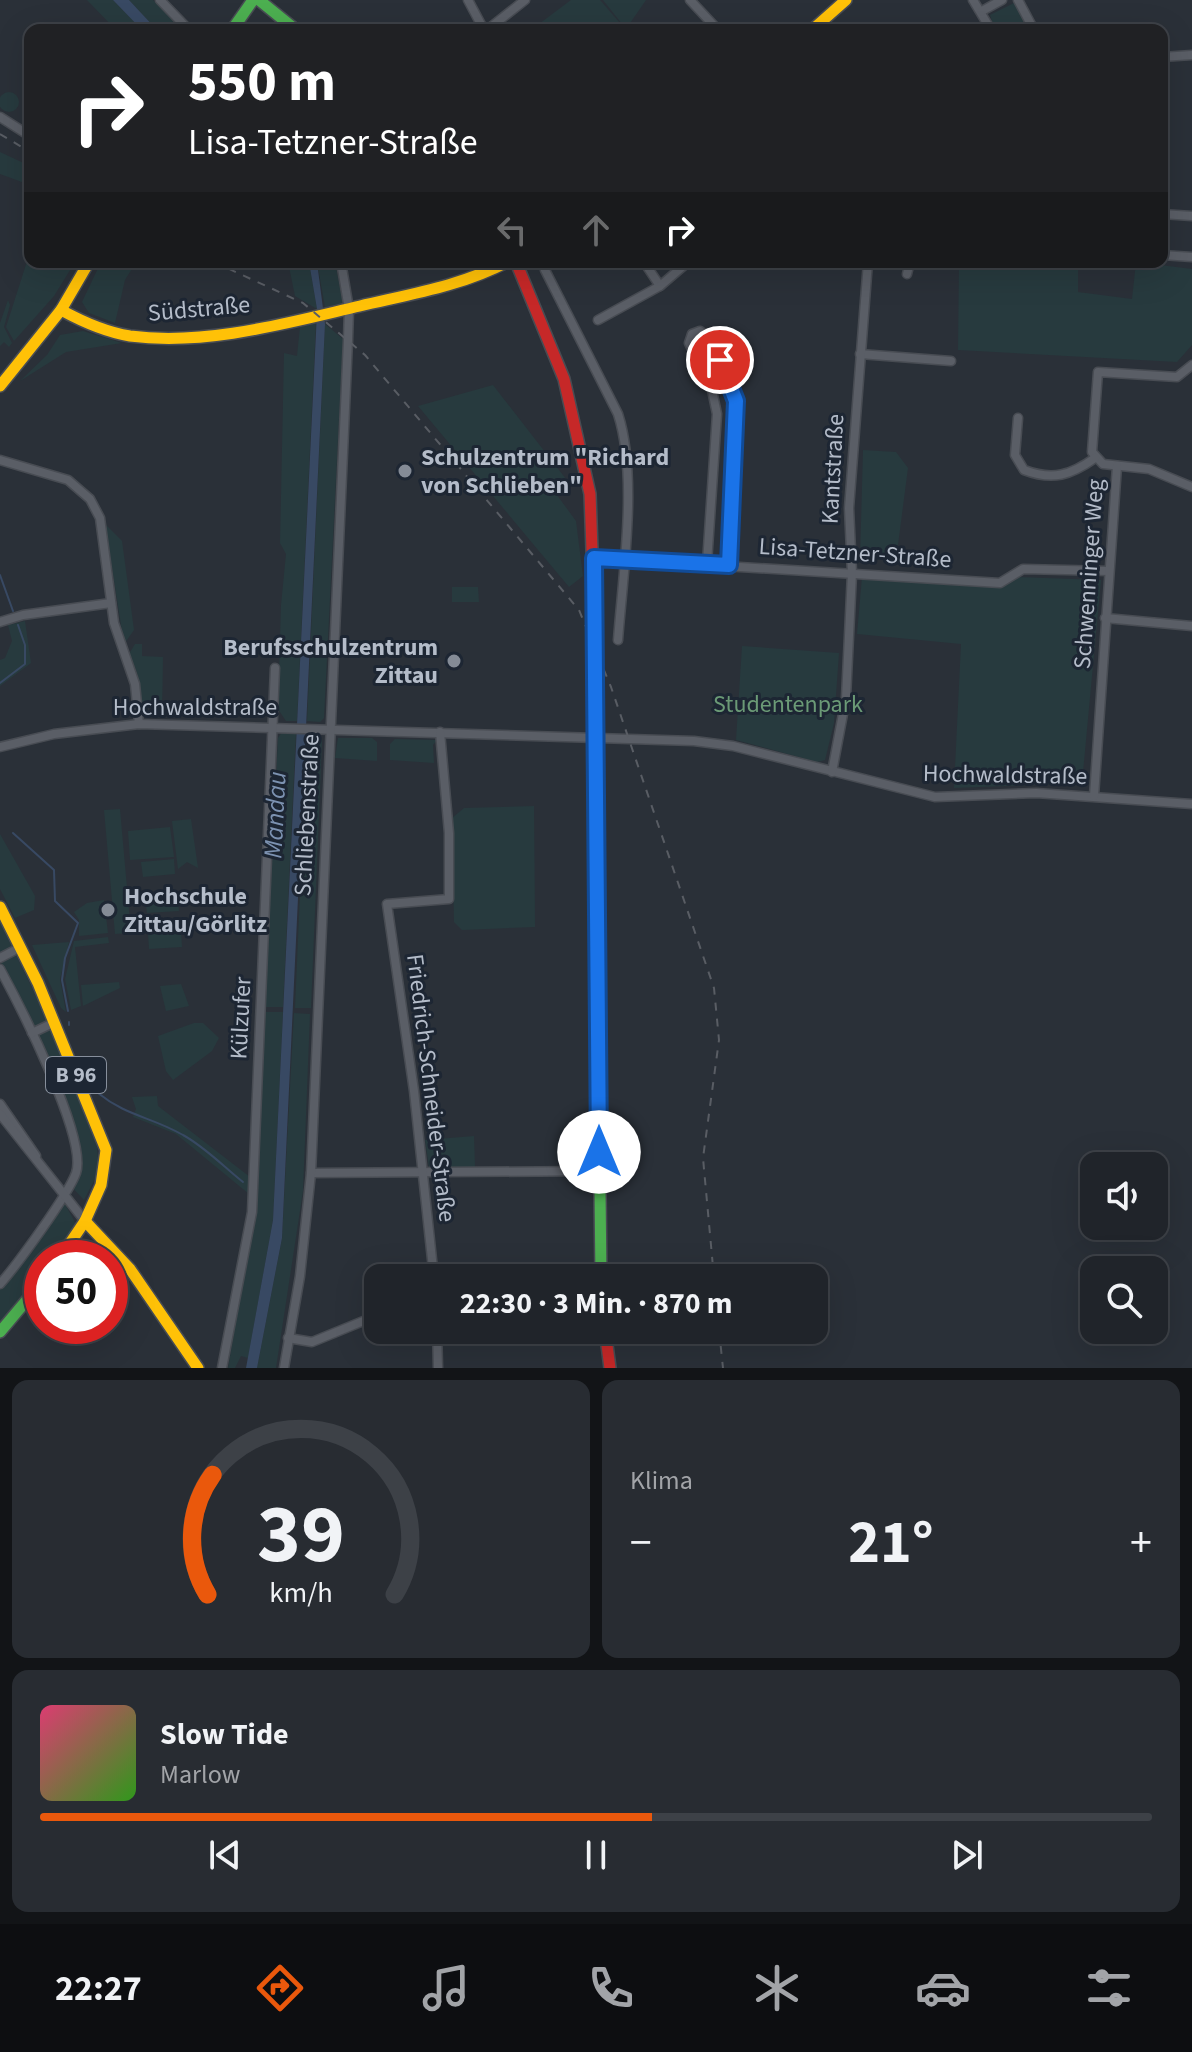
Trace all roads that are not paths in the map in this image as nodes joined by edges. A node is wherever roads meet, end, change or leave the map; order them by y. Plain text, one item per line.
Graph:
1 (160, 0) edge
2 (253, 0) edge
3 (259, 0) edge
4 (468, 0) edge
5 (525, 0) edge
6 (690, 0) edge
7 (846, 0) edge
8 (973, 0) edge
9 (1002, 0) edge
10 (1018, 0) edge
11 (982, 11) junction
12 (183, 24) edge
13 (236, 24) edge
14 (289, 24) edge
15 (482, 24) edge
16 (494, 24) edge
17 (712, 24) edge
18 (819, 24) edge
19 (988, 24) edge
20 (1031, 24) edge
21 (1192, 55) edge
22 (1168, 57) edge
23 (0, 117) edge
24 (24, 132) edge
25 (1168, 214) edge
26 (1192, 216) edge
27 (1168, 255) edge
28 (1192, 257) edge
29 (86, 268) edge
30 (342, 268) edge
31 (494, 268) edge
32 (519, 268) edge
33 (648, 268) edge
34 (681, 268) edge
35 (867, 268) edge
36 (908, 268) edge
37 (545, 270) dead end
38 (907, 274) dead end
39 (660, 286) junction
40 (61, 310) junction
41 (345, 310) junction
42 (598, 320) dead end
43 (860, 354) junction
44 (951, 361) dead end
45 (1192, 365) edge
46 (1177, 377) junction
47 (1192, 378) edge
48 (0, 386) edge
49 (1018, 418) dead end
50 (1095, 458) junction
51 (0, 460) edge
52 (1117, 466) junction
53 (1192, 487) edge
54 (594, 558) junction
55 (624, 558) junction
56 (707, 563) junction
57 (729, 565) junction
58 (1109, 571) junction
59 (852, 573) junction
60 (111, 603) junction
61 (1105, 618) junction
62 (0, 622) edge
63 (1192, 626) edge
64 (618, 640) dead end
65 (275, 668) dead end
66 (139, 724) junction
67 (273, 726) junction
68 (331, 728) junction
69 (440, 732) junction
70 (596, 737) junction
71 (0, 747) edge
72 (832, 772) junction
73 (1094, 796) junction
74 (1192, 804) edge
75 (0, 907) edge
76 (21, 947) junction
77 (0, 958) edge
78 (0, 969) edge
79 (55, 1022) junction
80 (32, 1033) junction
81 (0, 1104) edge
82 (2, 1115) edge
83 (599, 1171) junction
84 (311, 1173) junction
85 (422, 1173) junction
86 (66, 1193) junction
87 (85, 1221) junction
88 (72, 1240) edge
89 (432, 1264) edge
90 (601, 1264) edge
91 (0, 1284) edge
92 (24, 1303) edge
93 (364, 1321) edge
94 (0, 1332) edge
95 (288, 1338) junction
96 (437, 1344) edge
97 (607, 1344) edge
98 (198, 1368) edge
99 (222, 1368) edge
100 (284, 1368) edge
101 (438, 1368) edge
102 (610, 1368) edge

1 - 12 street
2 - 13 main road
3 - 14 main road
4 - 15 street
5 - 16 street
6 - 17 street
7 - 18 main road
8 - 11 street
9 - 11 street
10 - 20 street
11 - 19 street
21 - 22 street
23 - 24 street
25 - 26 street
27 - 28 street
29 - 40 main road
30 - 41 street, Schliebenstraße
31 - 41 main road
32 - 54 main road
33 - 39 street
34 - 39 street
35 - 43 street, Kantstraße
36 - 38 street
37 - 55 street
39 - 42 street
40 - 41 main road, Südstraße
40 - 48 main road
41 - 68 street, Schliebenstraße
43 - 44 street
43 - 59 street, Kantstraße
45 - 46 street
46 - 47 street
46 - 50 street, Schwenninger Weg
49 - 50 street
50 - 52 street, Schwenninger Weg
51 - 60 street
52 - 53 street
52 - 58 street, Schwenninger Weg
54 - 55 street, Lisa-Tetzner-Straße
54 - 70 main road
55 - 56 street, Lisa-Tetzner-Straße
55 - 64 street
56 - 57 street, Lisa-Tetzner-Straße
56 - 57 street
57 - 59 street, Lisa-Tetzner-Straße
58 - 59 street, Lisa-Tetzner-Straße
58 - 61 street, Schwenninger Weg
59 - 72 street, Kantstraße
60 - 62 street
60 - 66 street
61 - 63 street
61 - 73 street, Schwenninger Weg
65 - 67 street, Külzufer
66 - 67 street, Hochwaldstraße
66 - 71 street, Hochwaldstraße
67 - 68 street, Hochwaldstraße
67 - 99 street, Külzufer
68 - 69 street, Hochwaldstraße
68 - 84 street, Schliebenstraße
69 - 70 street, Hochwaldstraße
69 - 85 street, Friedrich-Schneider-Straße
70 - 72 street, Hochwaldstraße
70 - 83 main road
72 - 73 street, Hochwaldstraße
73 - 74 street, Hochwaldstraße
75 - 76 main road, B 96
76 - 77 street
76 - 79 main road, B 96
78 - 80 street
79 - 80 street
79 - 87 main road, B 96
80 - 86 street
81 - 82 street
82 - 86 street
83 - 85 street
83 - 90 main road
84 - 85 street
84 - 95 street, Schliebenstraße
85 - 89 street, Friedrich-Schneider-Straße
86 - 87 street
86 - 91 street
87 - 88 main road, B 96
87 - 98 main road
92 - 94 main road
93 - 95 street
95 - 100 street, Schliebenstraße
96 - 101 street
97 - 102 main road

